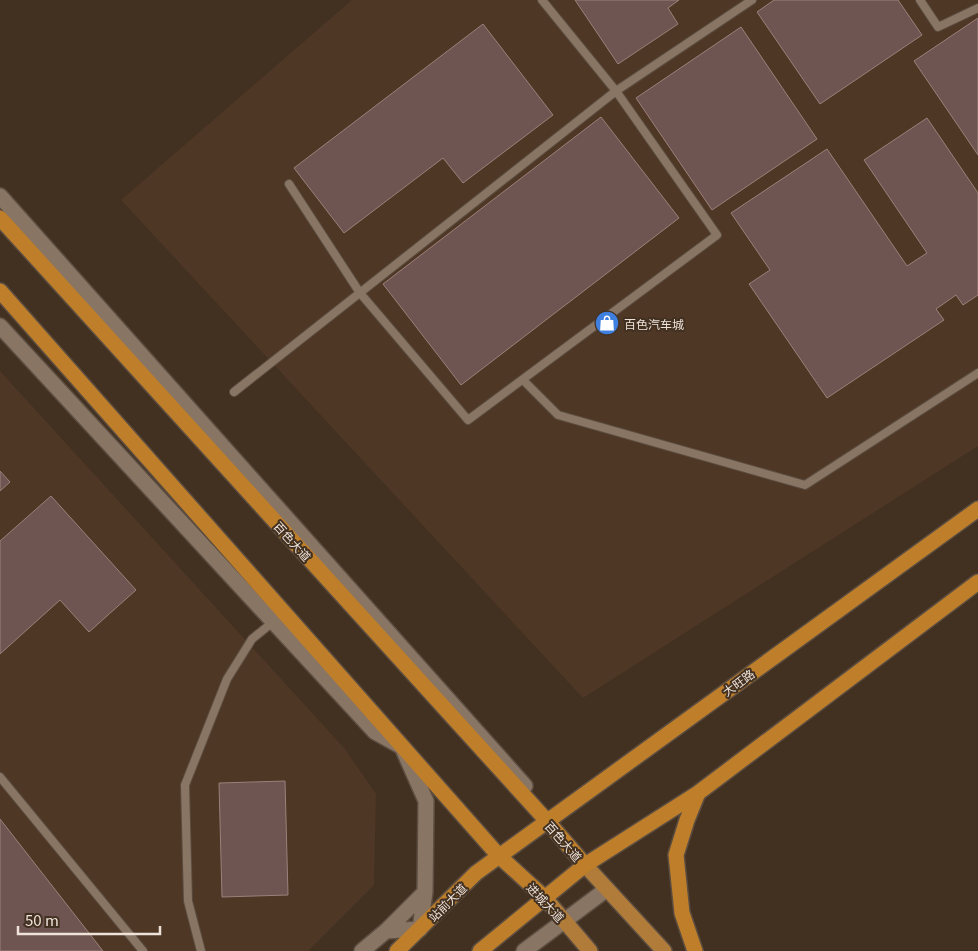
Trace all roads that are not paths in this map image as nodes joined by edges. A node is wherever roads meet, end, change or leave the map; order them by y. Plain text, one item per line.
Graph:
1 (542, 0) edge
2 (752, 0) edge
3 (920, 0) edge
4 (978, 8) edge
5 (616, 91) junction
6 (289, 184) dead end
7 (0, 196) edge
8 (0, 218) edge
9 (0, 291) edge
10 (360, 293) junction
11 (0, 326) edge
12 (978, 373) edge
13 (523, 380) junction
14 (234, 392) dead end
15 (978, 509) edge
16 (978, 582) edge
17 (273, 622) junction
18 (402, 747) junction
19 (0, 776) edge
20 (698, 793) junction
21 (550, 819) junction
22 (498, 856) junction
23 (585, 865) junction
24 (608, 889) junction
25 (425, 892) junction
26 (545, 898) junction
27 (563, 921) junction
28 (420, 929) junction
29 (386, 931) junction
30 (143, 951) edge
31 (201, 951) edge
32 (362, 951) edge
33 (397, 951) edge
34 (480, 951) edge
35 (524, 951) edge
36 (590, 951) edge
37 (664, 951) edge
38 (695, 951) edge

1 - 5 lane
2 - 5 lane
3 - 4 lane
5 - 10 lane
5 - 13 lane
6 - 10 lane
7 - 21 street
8 - 21 highway, 百色大道
9 - 18 highway
10 - 13 lane
10 - 14 lane
11 - 17 street
12 - 13 lane
15 - 21 highway, 大旺路
16 - 20 highway
17 - 18 street
17 - 31 lane
18 - 22 highway
18 - 25 street
19 - 30 lane
20 - 23 highway
20 - 38 highway
21 - 22 highway, 大旺路
21 - 23 highway, 百色大道
22 - 26 highway, 进城大道
22 - 28 highway, 站前大道
23 - 24 main road
23 - 26 highway
24 - 27 street
24 - 37 main road
25 - 28 street
25 - 29 street
26 - 27 main road, 进城大道
26 - 34 highway
27 - 35 street
27 - 36 main road, 进城大道
28 - 29 street
28 - 33 highway, 站前大道
29 - 32 street

